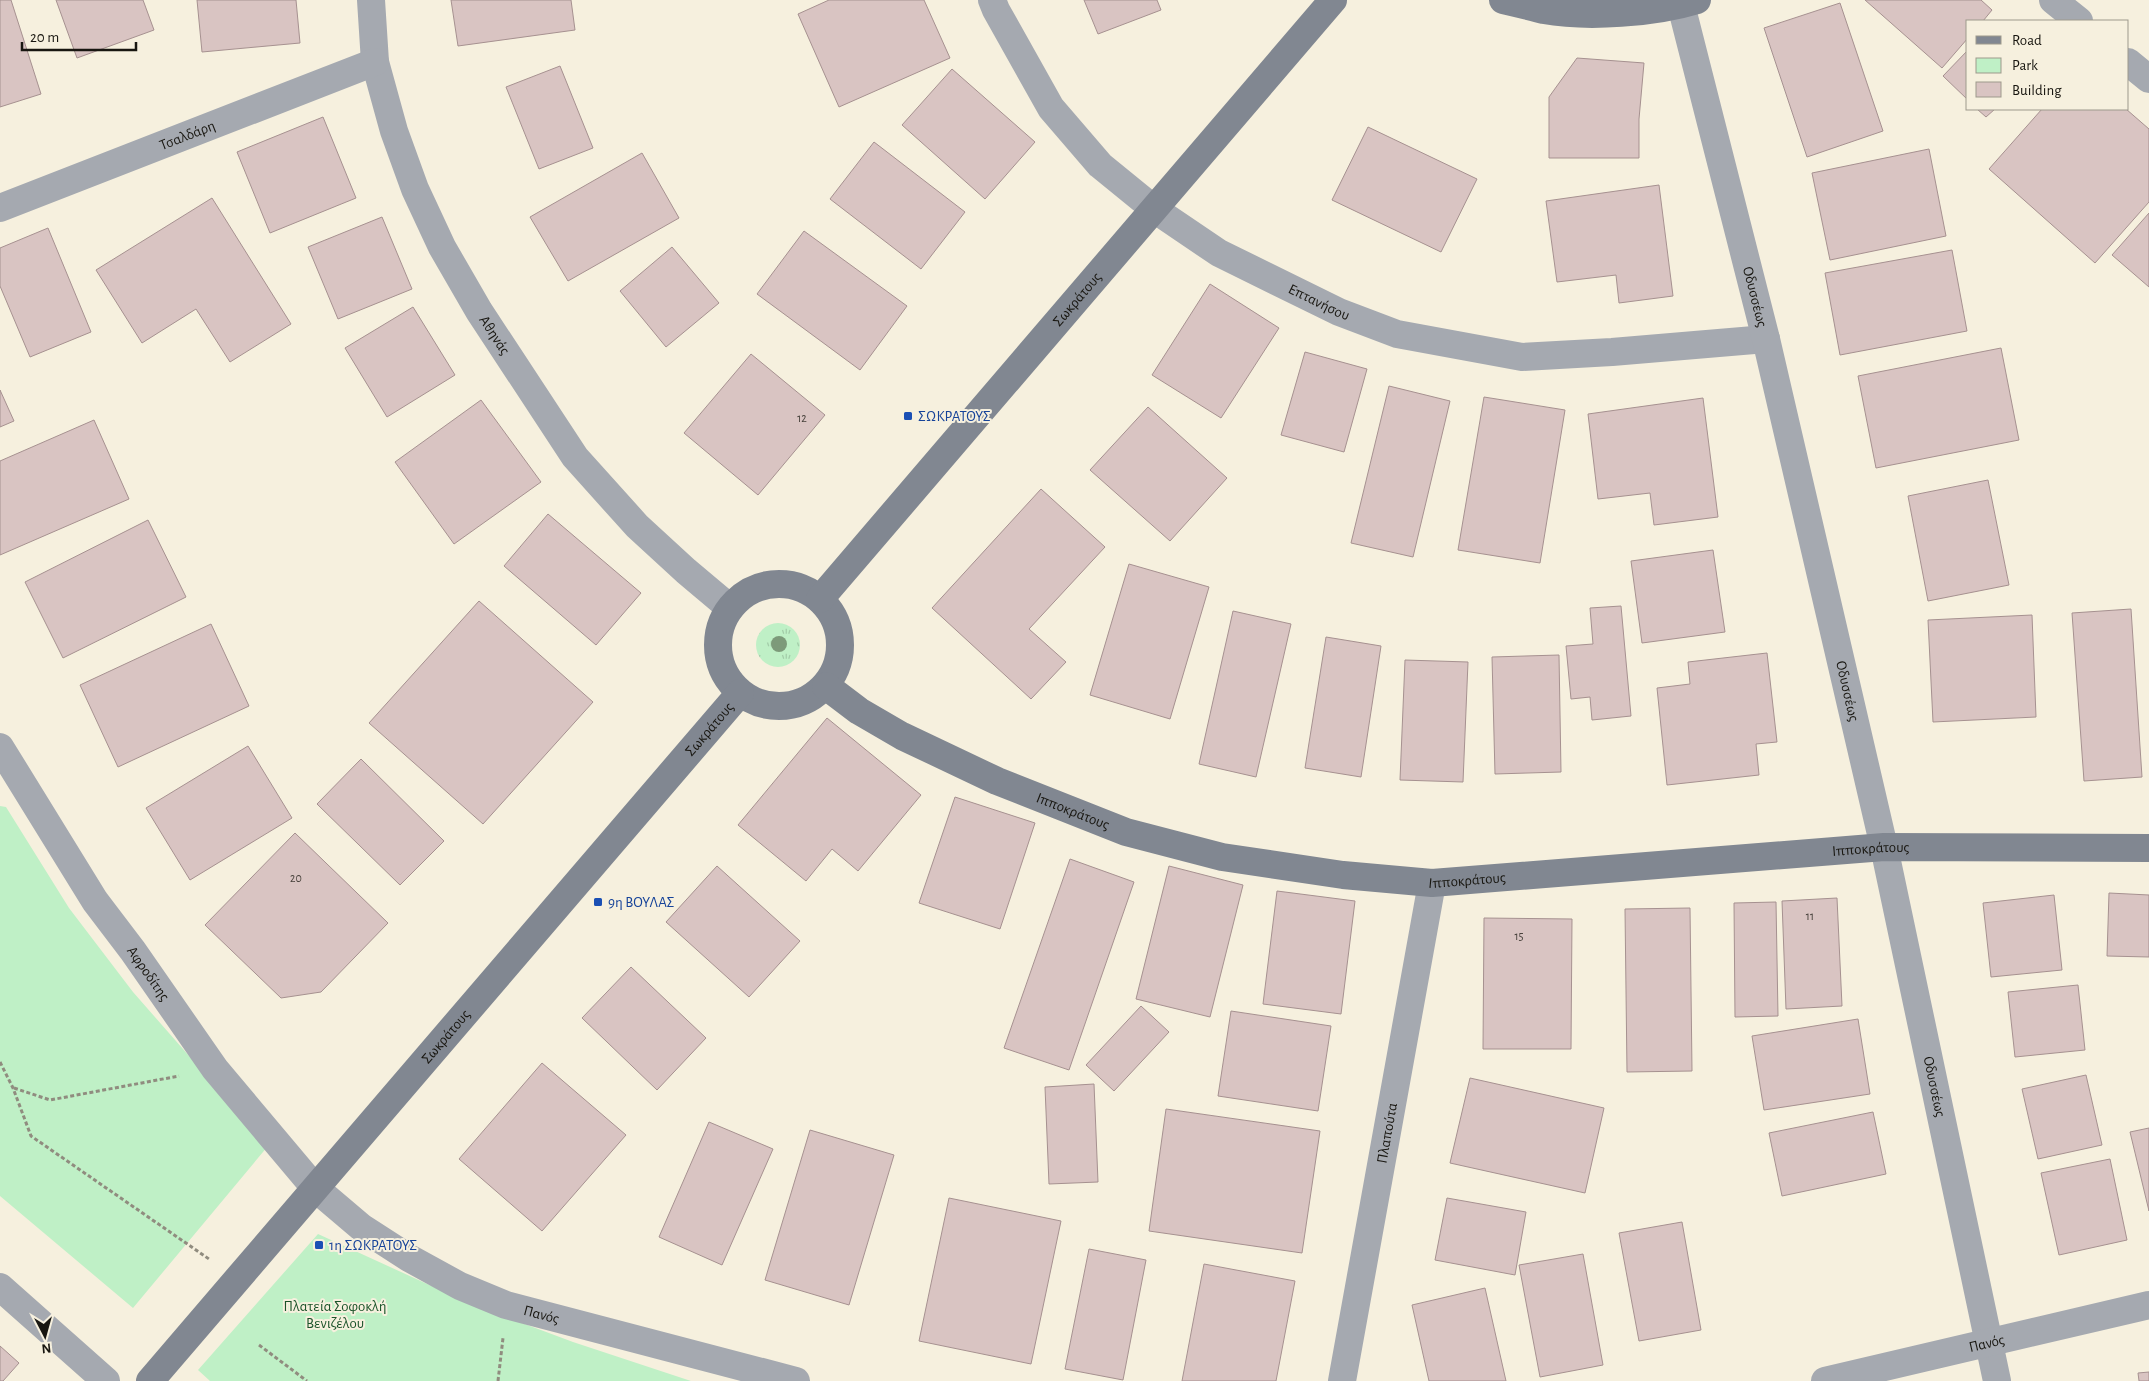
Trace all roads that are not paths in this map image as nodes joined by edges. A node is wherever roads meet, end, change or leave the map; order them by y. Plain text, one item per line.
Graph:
1 (371, 0) edge
2 (992, 0) edge
3 (1333, 0) edge
4 (1503, 0) edge
5 (2053, 0) edge
6 (1689, 2) edge
7 (2078, 20) edge
8 (374, 62) junction
9 (2129, 63) edge
10 (2149, 79) edge
11 (0, 208) edge
12 (1154, 209) junction
13 (1766, 338) junction
14 (820, 599) junction
15 (730, 608) junction
16 (826, 686) junction
17 (740, 693) junction
18 (0, 747) edge
19 (1884, 847) junction
20 (2149, 848) edge
21 (1432, 883) junction
22 (315, 1188) junction
23 (0, 1287) edge
24 (2149, 1305) edge
25 (1988, 1343) junction
26 (106, 1381) edge
27 (150, 1381) edge
28 (796, 1381) edge
29 (1342, 1381) edge
30 (1825, 1381) edge
31 (1997, 1381) edge

1 - 8 street, Αθηνάς
2 - 12 street, Επτανήσου
3 - 12 street, Σωκράτους
4 - 6 street
5 - 7 street
6 - 13 street, Οδυσσέως
8 - 11 street, Τσαλδάρη
8 - 15 street, Αθηνάς
9 - 10 street
12 - 13 street, Επτανήσου
12 - 14 street, Σωκράτους
13 - 19 street, Οδυσσέως
14 - 15 street, Σωκράτους
14 - 16 street, Σωκράτους
15 - 17 street, Σωκράτους
16 - 17 street, Σωκράτους
16 - 21 street, Ιπποκράτους
17 - 22 street, Σωκράτους
18 - 22 street, Αφροδίτης
19 - 20 street, Ιπποκράτους
19 - 21 street, Ιπποκράτους
19 - 25 street, Οδυσσέως
21 - 29 street, Πλαπούτα
22 - 27 street, Σωκράτους
22 - 28 street, Πανός
23 - 26 street
24 - 25 street, Πανός
25 - 30 street, Πανός
25 - 31 street, Οδυσσέως

